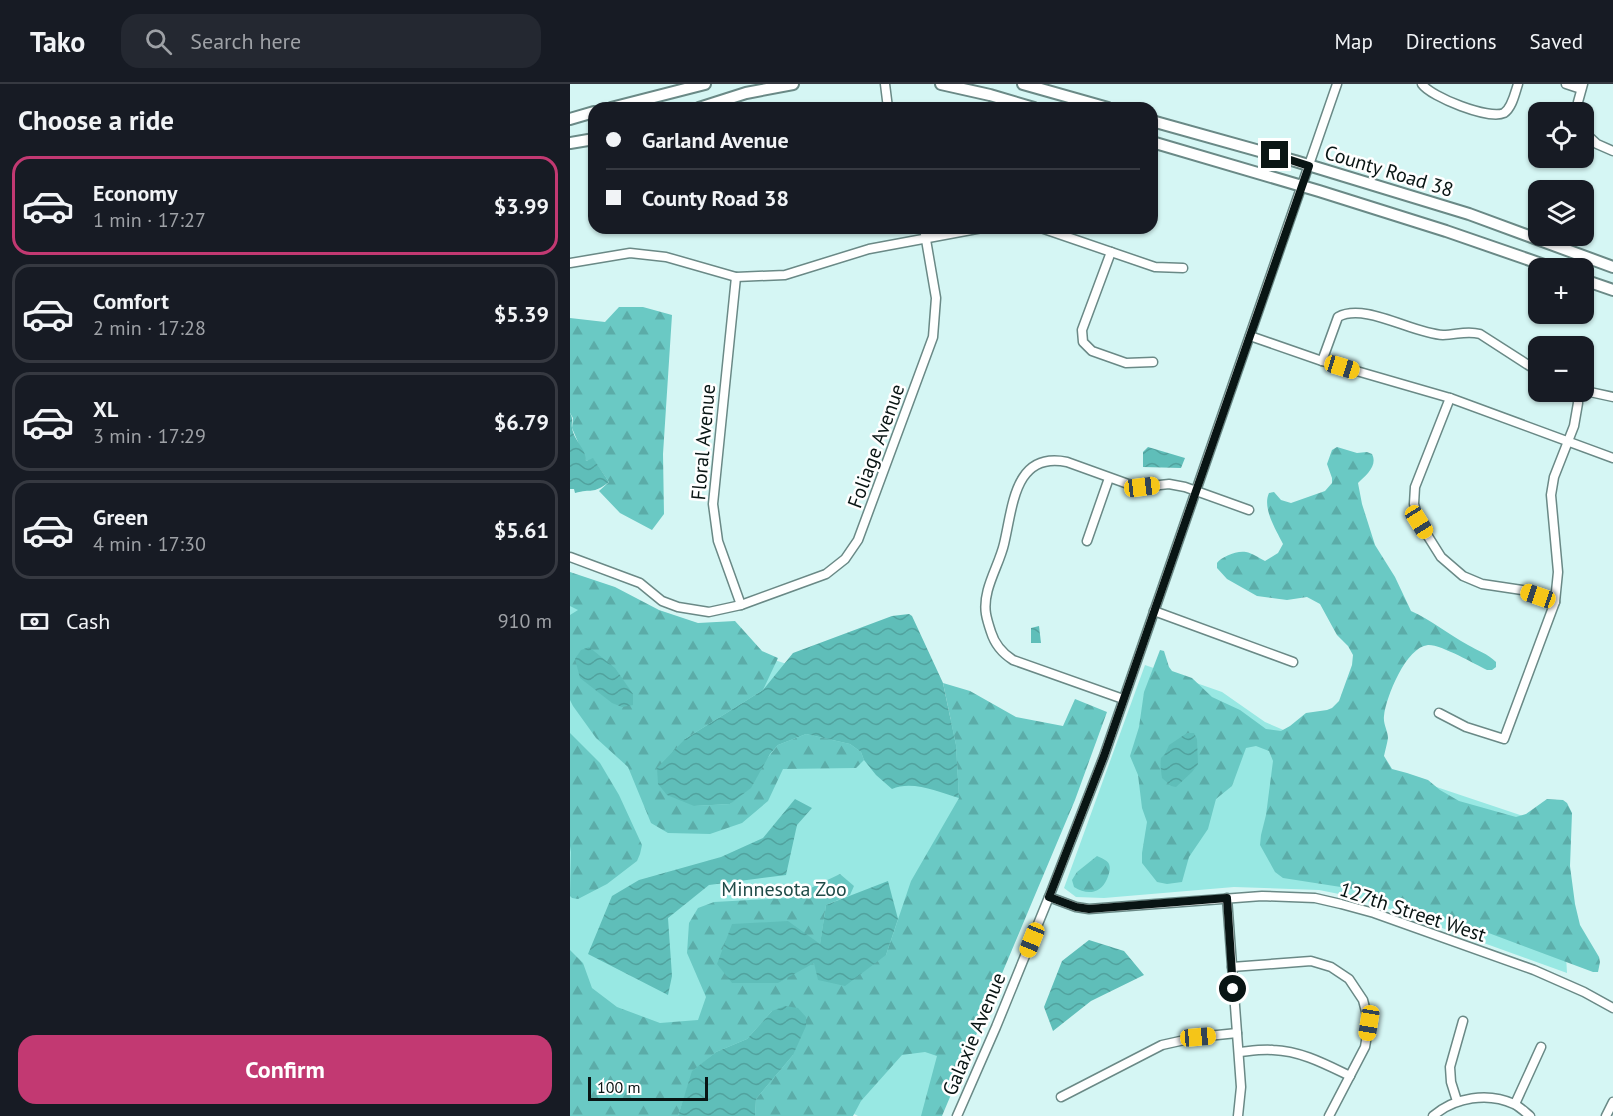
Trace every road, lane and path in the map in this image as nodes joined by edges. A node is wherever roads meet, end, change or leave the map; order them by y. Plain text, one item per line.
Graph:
1 (705, 84) edge
2 (793, 84) edge
3 (885, 84) edge
4 (941, 84) edge
5 (1023, 84) edge
6 (1337, 84) edge
7 (1422, 84) edge
8 (1518, 84) edge
9 (1566, 84) edge
10 (1582, 87) edge
11 (634, 102) edge
12 (718, 102) edge
13 (887, 102) edge
14 (1014, 102) edge
15 (1087, 102) edge
16 (1578, 102) edge
17 (588, 114) edge
18 (570, 119) edge
19 (1158, 123) edge
20 (588, 140) edge
21 (1594, 141) edge
22 (570, 143) edge
23 (1158, 144) edge
24 (1613, 152) edge
25 (1309, 166) junction
26 (1302, 186) junction
27 (925, 234) edge
28 (948, 234) edge
29 (1058, 234) edge
30 (926, 238) junction
31 (1111, 252) junction
32 (1528, 259) edge
33 (570, 263) edge
34 (1613, 267) edge
35 (1183, 268) dead end
36 (736, 277) junction
37 (1594, 283) edge
38 (1613, 290) edge
39 (1250, 336) junction
40 (1322, 361) junction
41 (1154, 362) dead end
42 (1528, 365) edge
43 (1594, 393) edge
44 (1613, 397) edge
45 (1450, 398) junction
46 (1576, 402) edge
47 (1569, 441) junction
48 (1613, 458) edge
49 (1109, 478) junction
50 (1196, 492) junction
51 (1250, 510) dead end
52 (1087, 541) dead end
53 (570, 557) edge
54 (1555, 602) junction
55 (741, 606) junction
56 (1154, 611) junction
57 (1293, 662) dead end
58 (1123, 699) junction
59 (1439, 713) dead end
60 (1049, 897) junction
61 (1227, 898) junction
62 (1232, 967) junction
63 (1613, 1008) edge
64 (1463, 1021) dead end
65 (1237, 1033) junction
66 (1541, 1047) dead end
67 (1239, 1052) junction
68 (1350, 1076) junction
69 (1061, 1097) dead end
70 (1457, 1101) junction
71 (1613, 1102) edge
72 (1515, 1104) junction
73 (957, 1116) edge
74 (1238, 1116) edge
75 (1329, 1116) edge
76 (1433, 1116) edge
77 (1530, 1116) edge
78 (1606, 1116) edge

1 - 11 main road
2 - 12 main road
3 - 13 street
4 - 14 main road
5 - 15 main road
6 - 25 street, Galaxie Avenue
7 - 8 street
9 - 10 street
10 - 16 street
17 - 18 main road
19 - 25 main road, County Road 38
20 - 22 main road
21 - 24 street
23 - 26 main road, County Road 38
25 - 26 street, Galaxie Avenue
25 - 34 main road, County Road 38
26 - 32 main road, County Road 38
26 - 39 street, Galaxie Avenue
27 - 30 street, Foliage Avenue
28 - 30 street
29 - 31 street
30 - 36 street
30 - 55 street, Foliage Avenue
31 - 35 street
31 - 41 street
33 - 36 street
36 - 55 street, Floral Avenue
37 - 38 main road
39 - 40 street
39 - 50 street, Galaxie Avenue
40 - 42 street
40 - 45 street
43 - 44 street
45 - 47 street
45 - 54 street
46 - 47 street
47 - 48 street
47 - 54 street
49 - 50 street
49 - 52 street
49 - 58 street
50 - 51 street
50 - 56 street, Galaxie Avenue
53 - 55 street, Foliage Avenue
54 - 59 street
56 - 57 street
56 - 58 street, Galaxie Avenue
58 - 60 street, Galaxie Avenue
60 - 61 street, 127th Street West
60 - 73 street, Galaxie Avenue
61 - 62 street
61 - 63 street, 127th Street West
62 - 65 street
62 - 68 street
64 - 70 street
65 - 67 street
65 - 69 street
66 - 72 street
67 - 68 street
67 - 74 street
68 - 75 street
70 - 72 street
70 - 76 street
71 - 78 street
72 - 77 street

